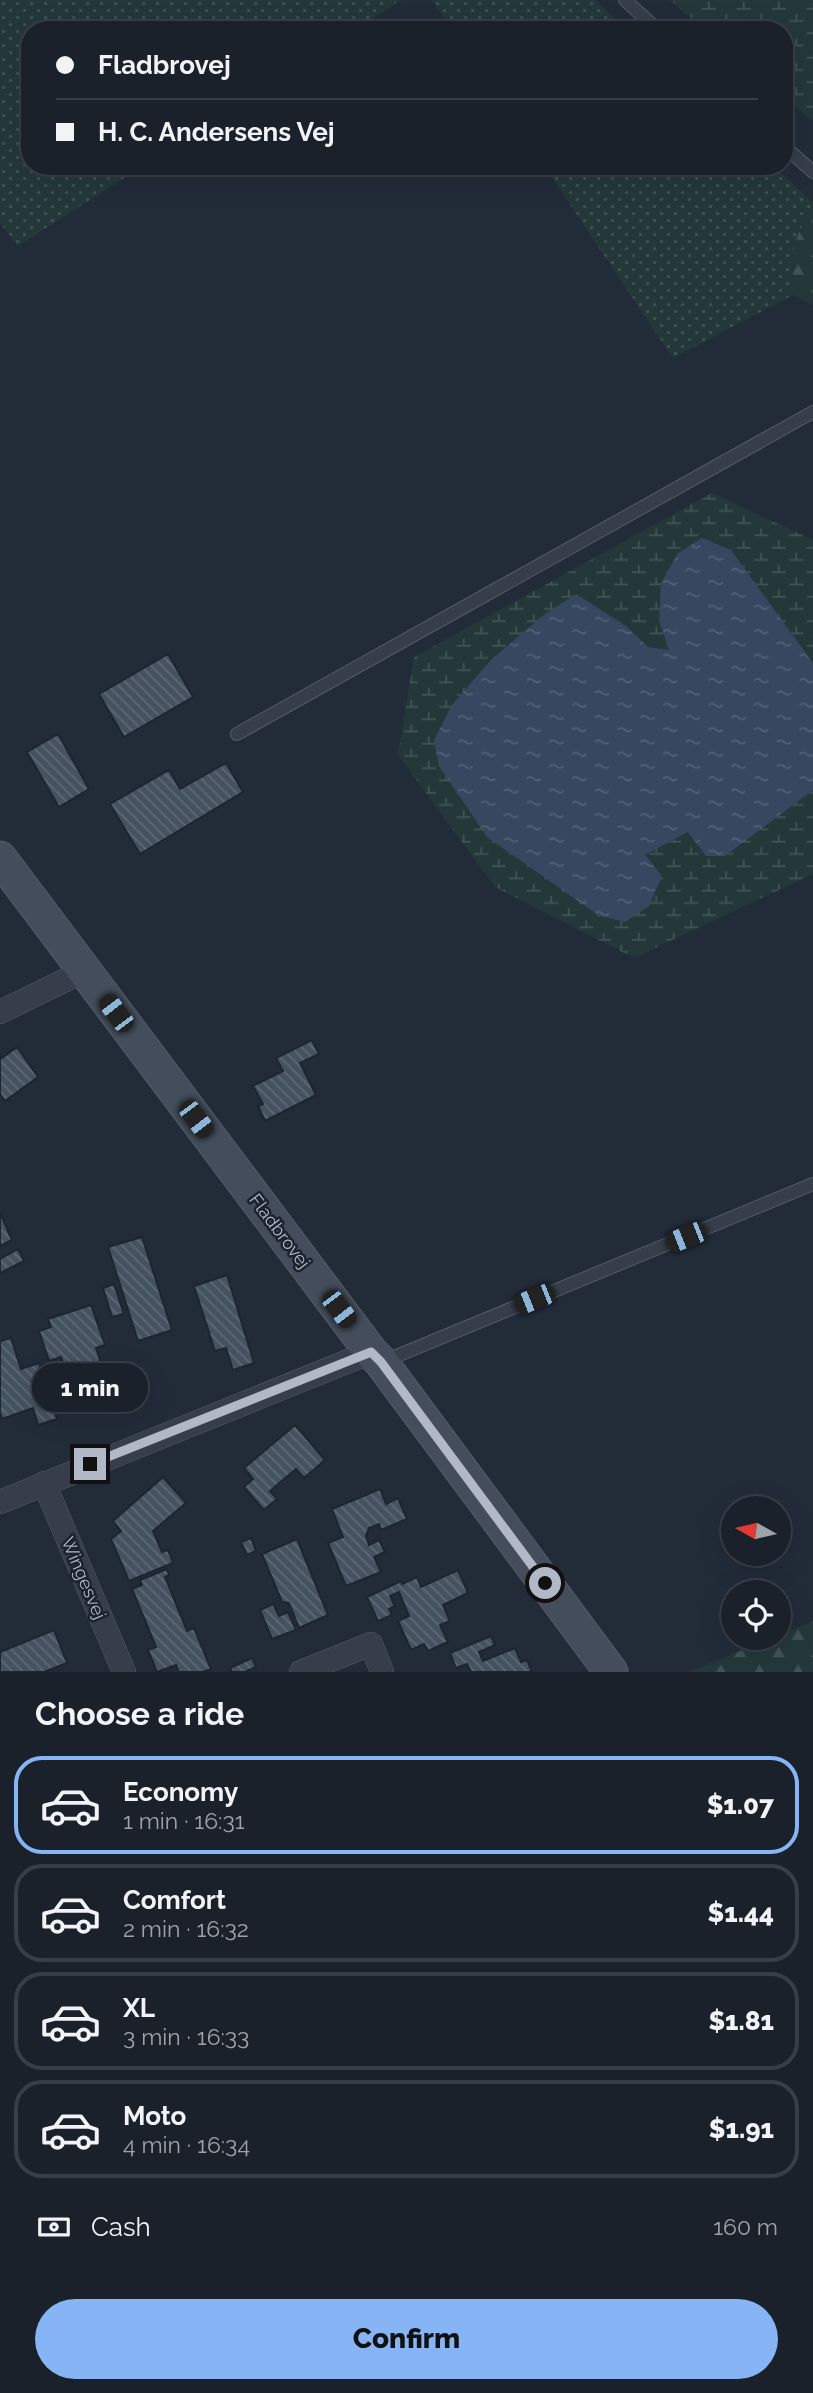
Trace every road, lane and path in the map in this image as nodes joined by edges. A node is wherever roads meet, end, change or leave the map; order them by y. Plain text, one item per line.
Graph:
1 (625, 0) edge
2 (648, 21) edge
3 (793, 153) edge
4 (813, 172) edge
5 (813, 412) edge
6 (237, 734) dead end
7 (0, 858) edge
8 (84, 971) junction
9 (0, 1012) edge
10 (813, 1184) edge
11 (376, 1357) junction
12 (44, 1483) junction
13 (0, 1502) edge
14 (332, 1666) edge
15 (124, 1672) edge
16 (301, 1672) edge
17 (382, 1672) edge
18 (611, 1672) edge

1 - 2 lane
3 - 4 lane
5 - 6 lane
7 - 8 main road, Fladbrovej
8 - 9 street
8 - 11 main road, Fladbrovej
10 - 11 lane
11 - 12 street
11 - 18 main road, Fladbrovej
12 - 13 street
12 - 15 street, Wingesvej
14 - 16 street
14 - 17 street

